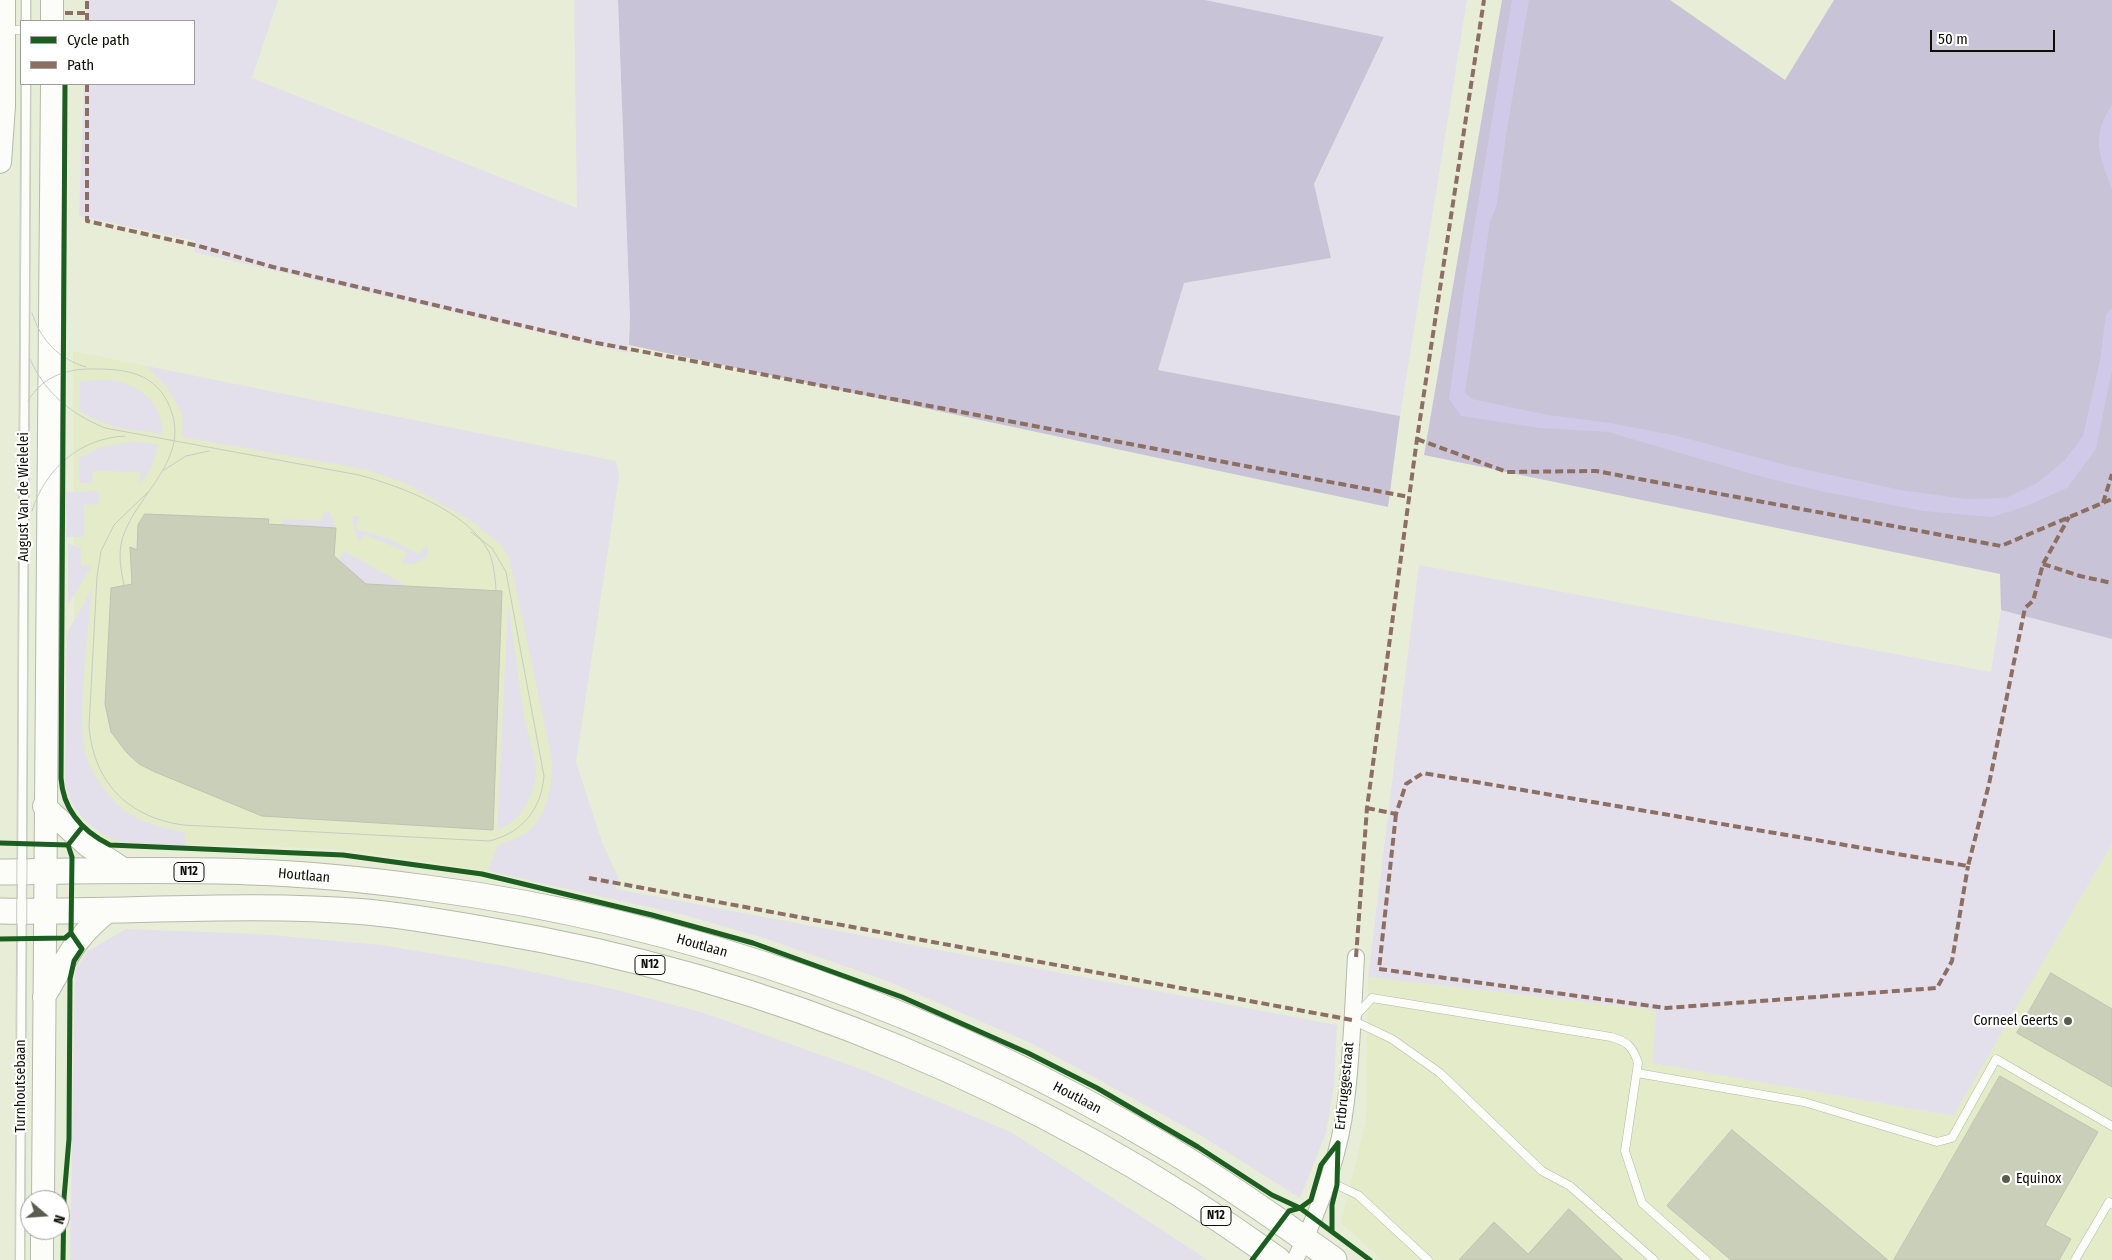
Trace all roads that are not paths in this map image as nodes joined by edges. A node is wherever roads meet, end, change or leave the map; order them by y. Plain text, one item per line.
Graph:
1 (4, 0) edge
2 (26, 0) edge
3 (46, 0) edge
4 (52, 0) edge
5 (26, 20) edge
6 (44, 20) edge
7 (52, 20) edge
8 (8, 30) edge
9 (26, 85) edge
10 (52, 85) edge
11 (2, 99) edge
12 (0, 162) edge
13 (44, 806) junction
14 (22, 872) edge
15 (128, 872) junction
16 (110, 910) junction
17 (22, 911) edge
18 (1356, 957) dead end
19 (43, 998) junction
20 (1352, 1020) junction
21 (1636, 1073) junction
22 (2112, 1126) edge
23 (1326, 1180) junction
24 (42, 1190) edge
25 (2111, 1200) edge
26 (42, 1240) edge
27 (1300, 1250) edge
28 (20, 1260) edge
29 (42, 1260) edge
30 (1278, 1260) edge
31 (1334, 1260) edge
32 (1428, 1260) edge
33 (1654, 1260) edge
34 (1706, 1260) edge
35 (2076, 1260) edge

1 - 8 main road
2 - 5 lane
3 - 6 lane
4 - 7 main road
8 - 11 main road
9 - 14 lane, August Van de Wielelei
10 - 13 main road, August Van de Wielelei
11 - 12 main road
13 - 14 main road, August Van de Wielelei
13 - 15 main road
14 - 15 main road, Houtlaan / N12
14 - 17 main road, August Van de Wielelei
15 - 27 main road, Houtlaan / N12
16 - 17 main road, N12
16 - 19 main road
16 - 30 main road, N12
17 - 19 main road, Turnhoutsebaan
17 - 28 lane, Turnhoutsebaan
18 - 20 street, Ertbruggestraat
19 - 24 main road, Turnhoutsebaan
20 - 21 lane
20 - 23 street, Ertbruggestraat
20 - 33 lane
21 - 22 lane
21 - 34 lane
23 - 27 street, Ertbruggestraat
23 - 32 lane
25 - 35 lane
26 - 29 main road
27 - 31 main road, Houtlaan / N12

